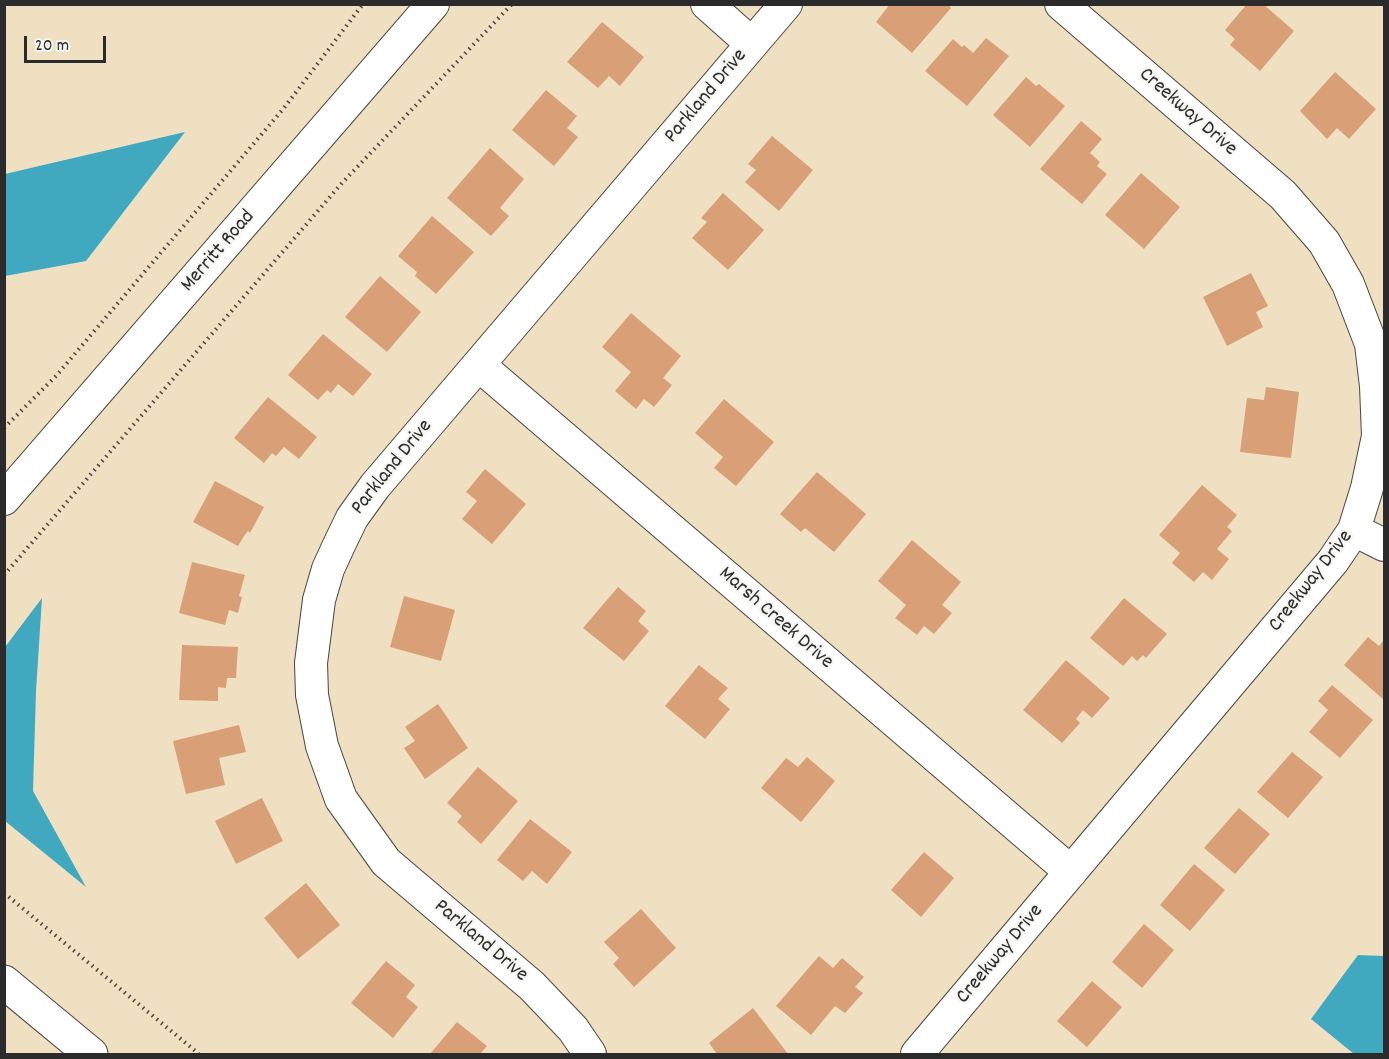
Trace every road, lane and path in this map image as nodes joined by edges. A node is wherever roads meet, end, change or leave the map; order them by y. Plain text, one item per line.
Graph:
1 (363, 4) edge
2 (433, 4) edge
3 (512, 4) edge
4 (707, 4) edge
5 (786, 4) edge
6 (1061, 4) edge
7 (752, 44) junction
8 (480, 366) junction
9 (4, 428) edge
10 (4, 499) edge
11 (1354, 530) junction
12 (1384, 545) edge
13 (4, 575) edge
14 (1071, 872) junction
15 (4, 893) edge
16 (4, 982) edge
17 (91, 1054) edge
18 (199, 1054) edge
19 (590, 1054) edge
20 (917, 1054) edge

1 - 9 path
2 - 10 street, Merritt Road
3 - 13 path
4 - 7 street
5 - 7 street, Parkland Drive
6 - 11 street, Creekway Drive
7 - 8 street, Parkland Drive
8 - 14 street, Marsh Creek Drive
8 - 19 street, Parkland Drive
11 - 12 street
11 - 14 street, Creekway Drive
14 - 20 street, Creekway Drive
15 - 18 path
16 - 17 main road

